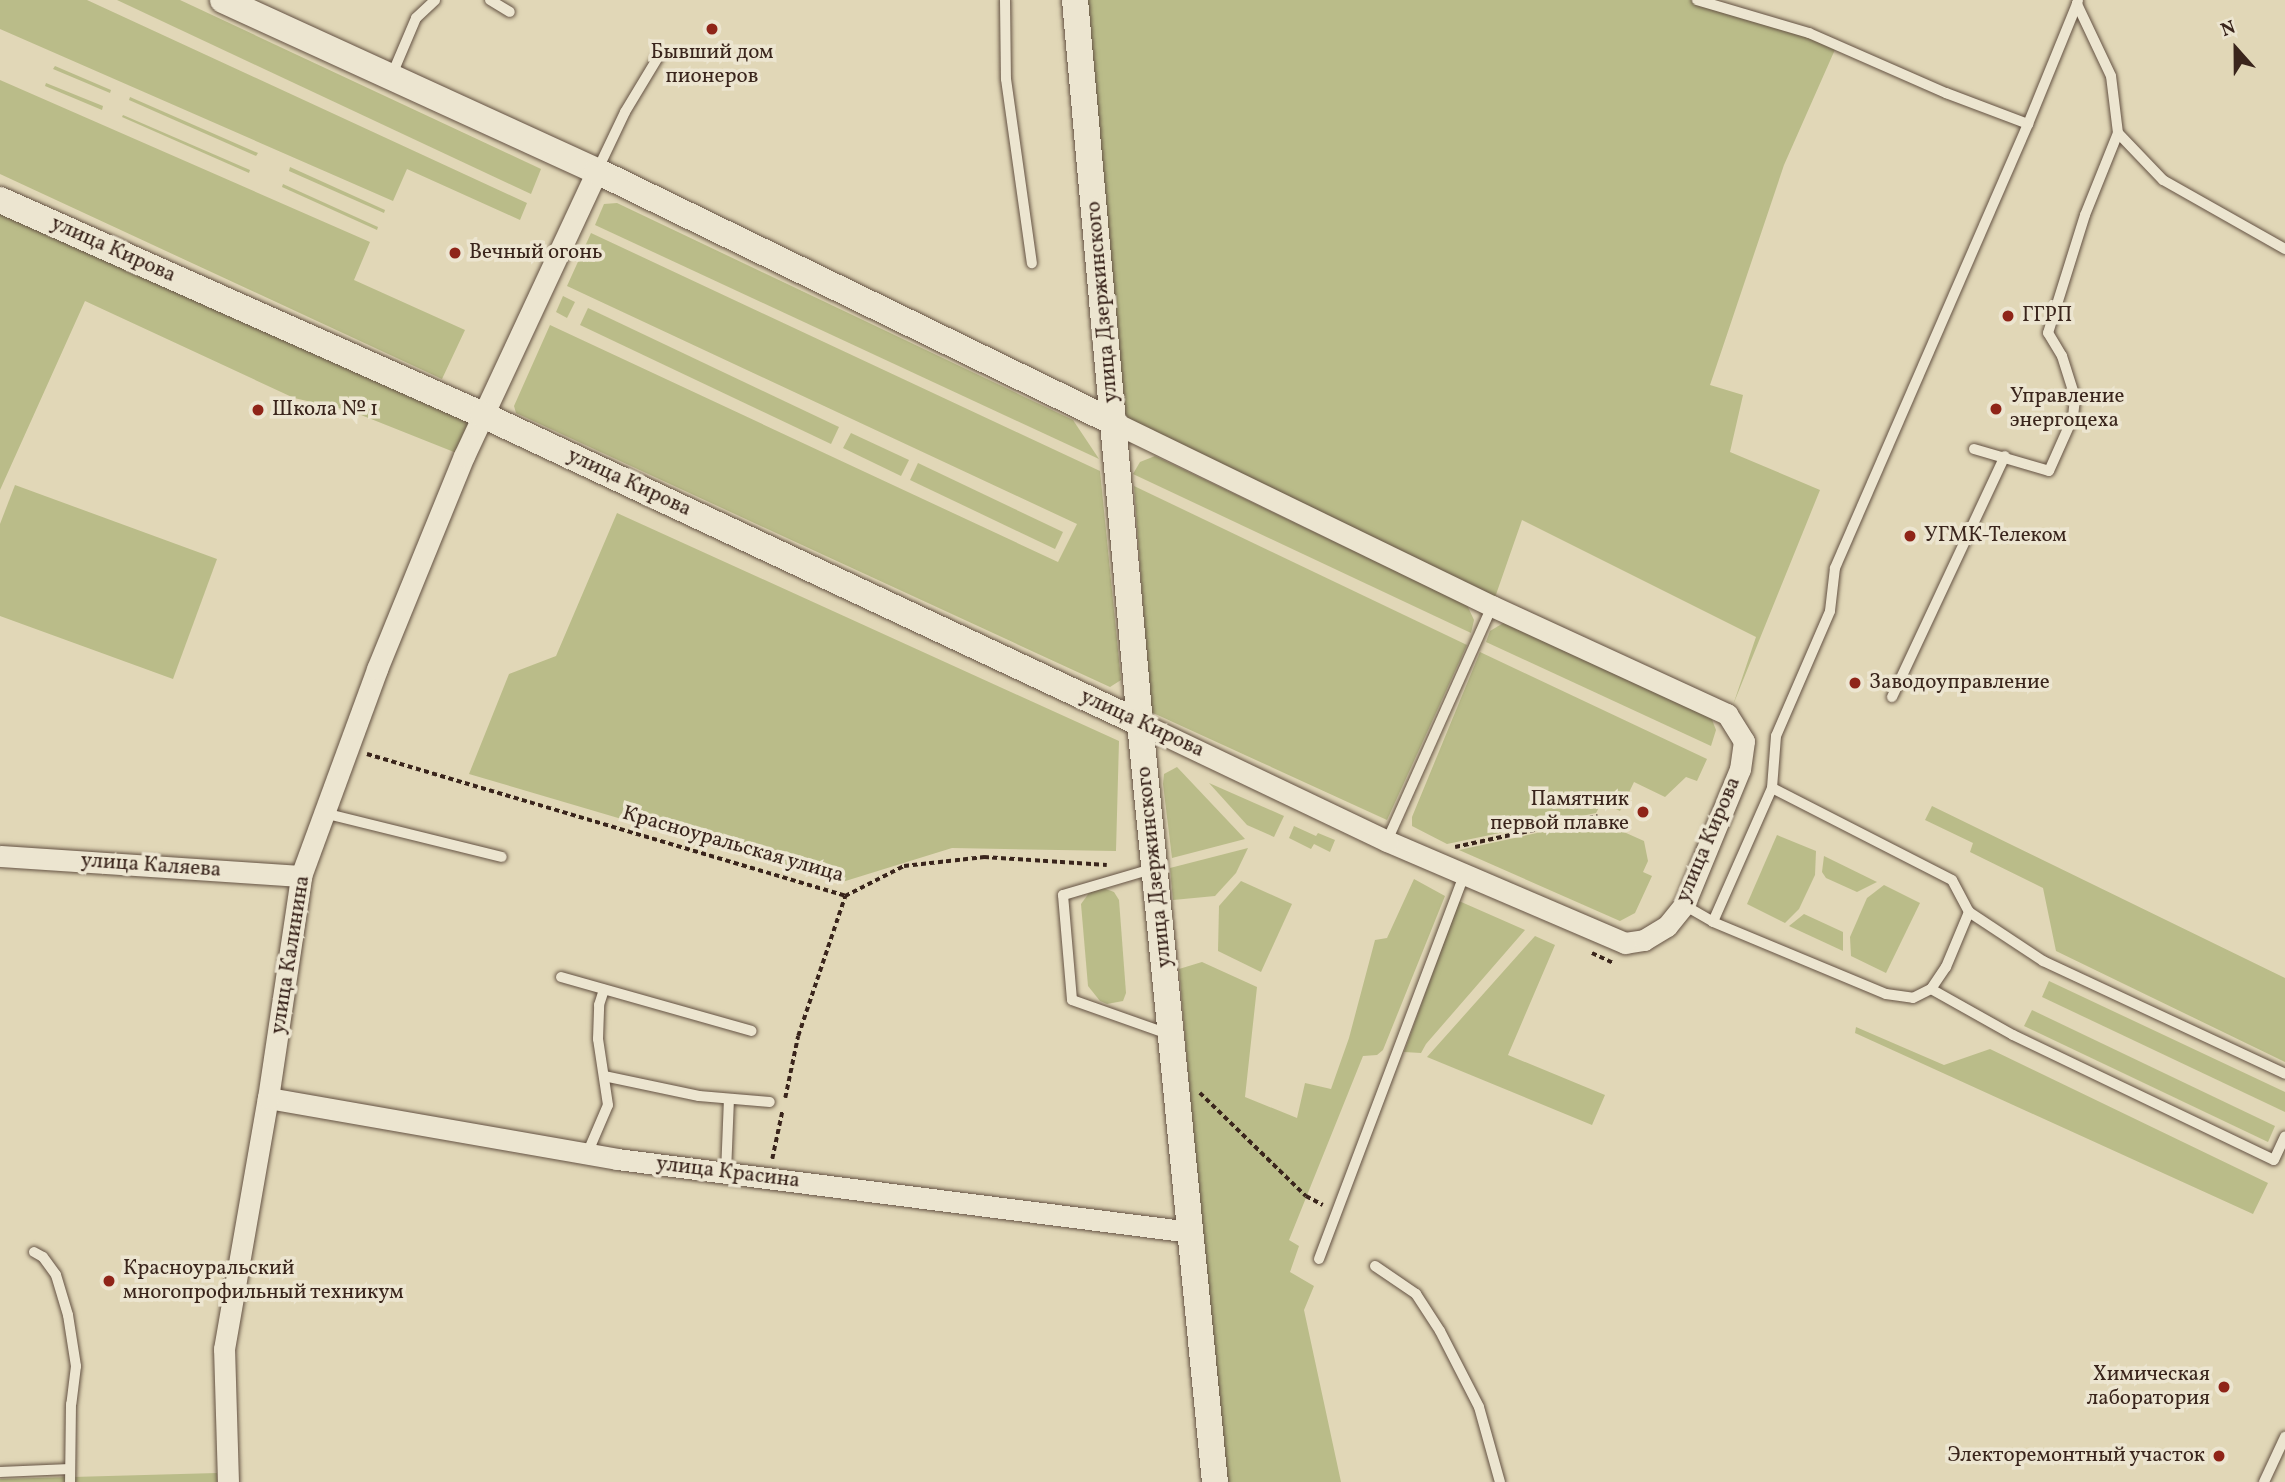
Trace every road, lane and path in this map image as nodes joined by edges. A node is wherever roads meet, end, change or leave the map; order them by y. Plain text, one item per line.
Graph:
1 (223, 0) edge
2 (435, 0) edge
3 (490, 0) edge
4 (1005, 0) edge
5 (1075, 0) edge
6 (1698, 0) edge
7 (2077, 2) edge
8 (510, 12) dead end
9 (660, 54) dead end
10 (391, 77) junction
11 (2028, 124) junction
12 (2118, 132) junction
13 (597, 172) junction
14 (0, 200) edge
15 (2285, 249) edge
16 (1032, 262) dead end
17 (483, 415) junction
18 (1115, 423) junction
19 (1973, 449) dead end
20 (2005, 456) junction
21 (1492, 606) junction
22 (1892, 697) dead end
23 (1140, 723) junction
24 (348, 748) junction
25 (1772, 788) junction
26 (324, 813) junction
27 (1598, 816) dead end
28 (1387, 841) junction
29 (1419, 855) junction
30 (0, 856) edge
31 (502, 857) dead end
32 (1115, 865) dead end
33 (1155, 868) junction
34 (1464, 875) junction
35 (301, 876) junction
36 (845, 896) junction
37 (1684, 905) junction
38 (1969, 912) junction
39 (1713, 922) junction
40 (561, 977) dead end
41 (1931, 989) junction
42 (604, 990) junction
43 (752, 1031) dead end
44 (1172, 1036) junction
45 (2285, 1074) edge
46 (604, 1076) junction
47 (1199, 1091) dead end
48 (268, 1098) junction
49 (729, 1099) junction
50 (770, 1102) dead end
51 (2285, 1136) edge
52 (587, 1154) junction
53 (726, 1173) junction
54 (768, 1179) junction
55 (1337, 1211) junction
56 (1191, 1232) junction
57 (34, 1252) dead end
58 (1319, 1259) dead end
59 (1376, 1266) dead end
60 (2285, 1437) edge
61 (70, 1469) junction
62 (0, 1472) edge
63 (70, 1482) edge
64 (228, 1482) edge
65 (1215, 1482) edge
66 (1500, 1482) edge
67 (2264, 1482) edge

1 - 10 street, улица Кирова
2 - 10 lane
3 - 8 lane
4 - 16 lane
5 - 18 street, улица Дзержинского
6 - 11 lane
7 - 11 lane
7 - 12 lane
9 - 13 lane
10 - 13 street, улица Кирова
11 - 25 lane
12 - 15 lane
12 - 20 lane
13 - 17 street, улица Калинина
13 - 18 street, улица Кирова
14 - 17 street, улица Кирова
17 - 23 street, улица Кирова
17 - 24 street, улица Калинина
18 - 21 street, улица Кирова
18 - 23 street, улица Дзержинского
19 - 20 lane
20 - 22 lane
21 - 28 lane
21 - 37 street, улица Кирова
23 - 28 street, улица Кирова
23 - 33 street, улица Дзержинского
24 - 26 street, улица Калинина
24 - 36 path, Красноуральская улица
25 - 38 lane
25 - 39 lane
26 - 31 lane
26 - 35 street, улица Калинина
27 - 29 path
28 - 29 street, улица Кирова
29 - 34 street, улица Кирова
30 - 35 street, улица Каляева
32 - 36 path, Красноуральская улица
33 - 44 street, улица Дзержинского
33 - 44 lane
34 - 37 street, улица Кирова
34 - 55 lane
35 - 48 street, улица Калинина
36 - 54 path
37 - 39 lane
38 - 41 lane
38 - 45 lane
39 - 41 lane
40 - 42 lane
41 - 51 lane
42 - 43 lane
42 - 46 lane
44 - 56 street, улица Дзержинского
46 - 49 lane
46 - 52 lane
47 - 55 path
48 - 52 street, улица Красина
48 - 64 street, улица Калинина
49 - 50 lane
49 - 53 lane
52 - 53 street, улица Красина
53 - 54 street, улица Красина
54 - 56 street, улица Красина
55 - 58 lane
56 - 65 street, улица Дзержинского
57 - 61 lane
59 - 66 lane
60 - 67 lane
61 - 62 lane
61 - 63 lane

